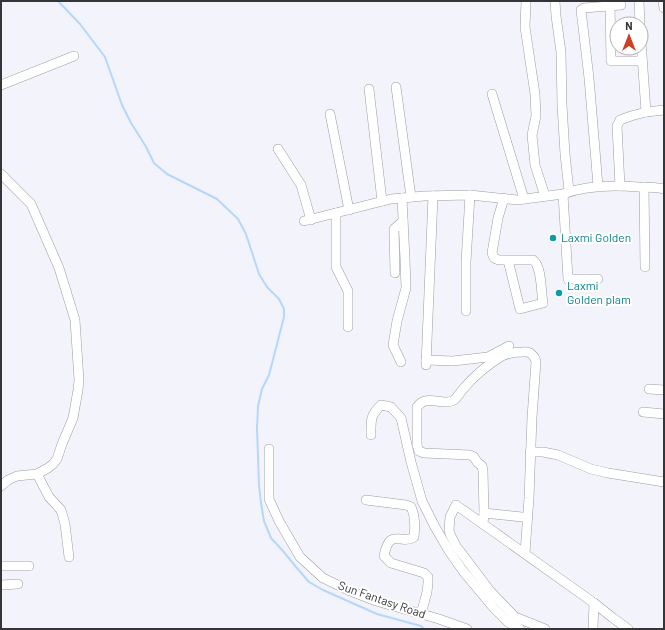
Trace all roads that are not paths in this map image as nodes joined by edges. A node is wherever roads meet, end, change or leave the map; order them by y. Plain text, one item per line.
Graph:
1 (526, 1) edge
2 (555, 1) edge
3 (639, 1) edge
4 (663, 1) edge
5 (610, 3) edge
6 (620, 5) dead end
7 (664, 8) edge
8 (640, 16) edge
9 (74, 56) dead end
10 (642, 56) edge
11 (642, 61) junction
12 (1, 85) edge
13 (396, 87) dead end
14 (369, 89) dead end
15 (492, 94) dead end
16 (664, 110) edge
17 (646, 112) junction
18 (330, 114) dead end
19 (278, 149) dead end
20 (1, 174) edge
21 (598, 186) junction
22 (620, 186) junction
23 (644, 187) junction
24 (664, 189) edge
25 (566, 193) junction
26 (470, 195) junction
27 (433, 196) junction
28 (545, 196) junction
29 (406, 198) junction
30 (504, 198) junction
31 (524, 198) junction
32 (382, 201) junction
33 (349, 210) junction
34 (336, 213) junction
35 (403, 221) junction
36 (508, 260) junction
37 (645, 267) dead end
38 (395, 273) dead end
39 (598, 279) dead end
40 (466, 311) dead end
41 (348, 327) dead end
42 (509, 346) dead end
43 (400, 362) dead end
44 (649, 389) dead end
45 (664, 390) edge
46 (643, 412) dead end
47 (664, 414) edge
48 (372, 435) dead end
49 (269, 449) dead end
50 (530, 452) junction
51 (37, 474) junction
52 (664, 482) edge
53 (1, 486) edge
54 (366, 500) dead end
55 (484, 512) junction
56 (522, 517) dead end
57 (483, 524) junction
58 (525, 553) junction
59 (69, 557) dead end
60 (1, 566) edge
61 (29, 566) dead end
62 (18, 584) dead end
63 (1, 585) edge
64 (594, 603) junction
65 (421, 614) junction
66 (468, 629) edge
67 (520, 629) edge
68 (545, 629) edge
69 (593, 629) edge
70 (628, 629) edge

1 - 28 street
2 - 25 street
3 - 8 street
4 - 7 street
5 - 6 street
5 - 11 street
5 - 21 street
9 - 12 street
10 - 11 street
11 - 17 street
13 - 29 street
14 - 32 street
15 - 31 street
16 - 17 street
17 - 22 street
18 - 33 street
19 - 34 street
20 - 51 street
21 - 22 street
21 - 25 street
22 - 23 street
23 - 24 street
23 - 37 street
25 - 28 street
25 - 39 street
26 - 27 street
26 - 30 street
26 - 40 street
27 - 29 street
27 - 42 street
28 - 31 street
29 - 32 street
29 - 35 street
30 - 31 street
30 - 36 street
32 - 33 street
33 - 34 street
34 - 41 street
35 - 38 street
35 - 43 street
36 - 36 street
44 - 45 street
46 - 47 street
48 - 67 street
49 - 65 street, Sun Fantasy Road
50 - 52 street
50 - 55 street
50 - 58 street
51 - 53 street
51 - 59 street
54 - 65 street
55 - 56 street
55 - 57 street
57 - 58 street
57 - 68 street
58 - 64 street
60 - 61 street
62 - 63 street
64 - 69 street
64 - 70 street
65 - 66 street, Sun Fantasy Road

